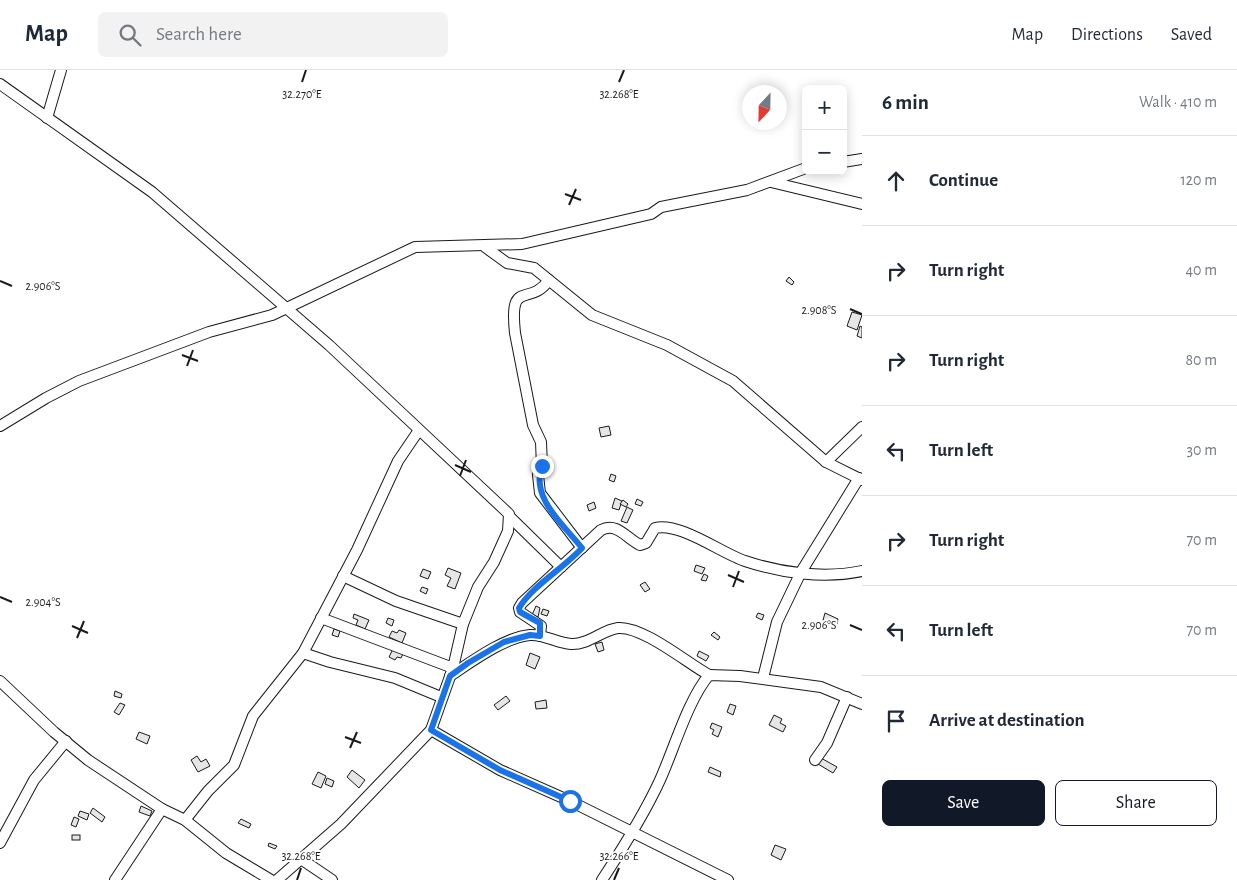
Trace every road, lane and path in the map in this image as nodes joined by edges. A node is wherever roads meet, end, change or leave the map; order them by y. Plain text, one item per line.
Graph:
1 (61, 70) edge
2 (0, 84) edge
3 (47, 118) junction
4 (862, 159) edge
5 (847, 161) edge
6 (802, 169) edge
7 (767, 181) junction
8 (862, 204) edge
9 (485, 247) junction
10 (549, 280) junction
11 (285, 308) junction
12 (0, 426) edge
13 (862, 427) edge
14 (419, 430) junction
15 (826, 462) junction
16 (861, 479) edge
17 (510, 517) junction
18 (582, 548) junction
19 (561, 567) junction
20 (862, 571) edge
21 (801, 572) junction
22 (343, 576) junction
23 (321, 618) junction
24 (463, 624) junction
25 (540, 636) junction
26 (302, 653) junction
27 (451, 672) junction
28 (709, 675) junction
29 (763, 678) junction
30 (0, 681) edge
31 (441, 697) junction
32 (847, 697) junction
33 (862, 704) edge
34 (431, 730) junction
35 (66, 741) junction
36 (815, 760) dead end
37 (162, 809) junction
38 (186, 820) junction
39 (633, 833) junction
40 (0, 843) edge
41 (301, 859) junction
42 (115, 880) edge
43 (270, 880) edge
44 (277, 880) edge
45 (332, 880) edge
46 (602, 880) edge
47 (728, 880) edge

1 - 3 street
2 - 3 street
3 - 11 street
4 - 5 street
6 - 7 street
7 - 8 street
7 - 9 street
9 - 10 street
9 - 11 street
10 - 15 street
10 - 18 street
11 - 12 street
11 - 14 street
13 - 15 street
14 - 17 street
14 - 22 street
15 - 16 street
16 - 21 street
17 - 19 street
17 - 24 street
18 - 19 street
18 - 21 street
19 - 25 street
20 - 21 street
21 - 29 street
22 - 23 street
22 - 24 street
23 - 26 street
23 - 27 street
24 - 27 street
25 - 27 street
25 - 28 street
26 - 31 street
26 - 38 street
27 - 31 street
28 - 29 street
28 - 39 street
29 - 32 street
30 - 35 street
31 - 34 street
32 - 33 street
32 - 36 street
34 - 39 street
34 - 41 street
35 - 37 street
35 - 40 street
37 - 38 street
37 - 42 street
38 - 43 street
39 - 46 street
39 - 47 street
41 - 44 street
41 - 45 street

